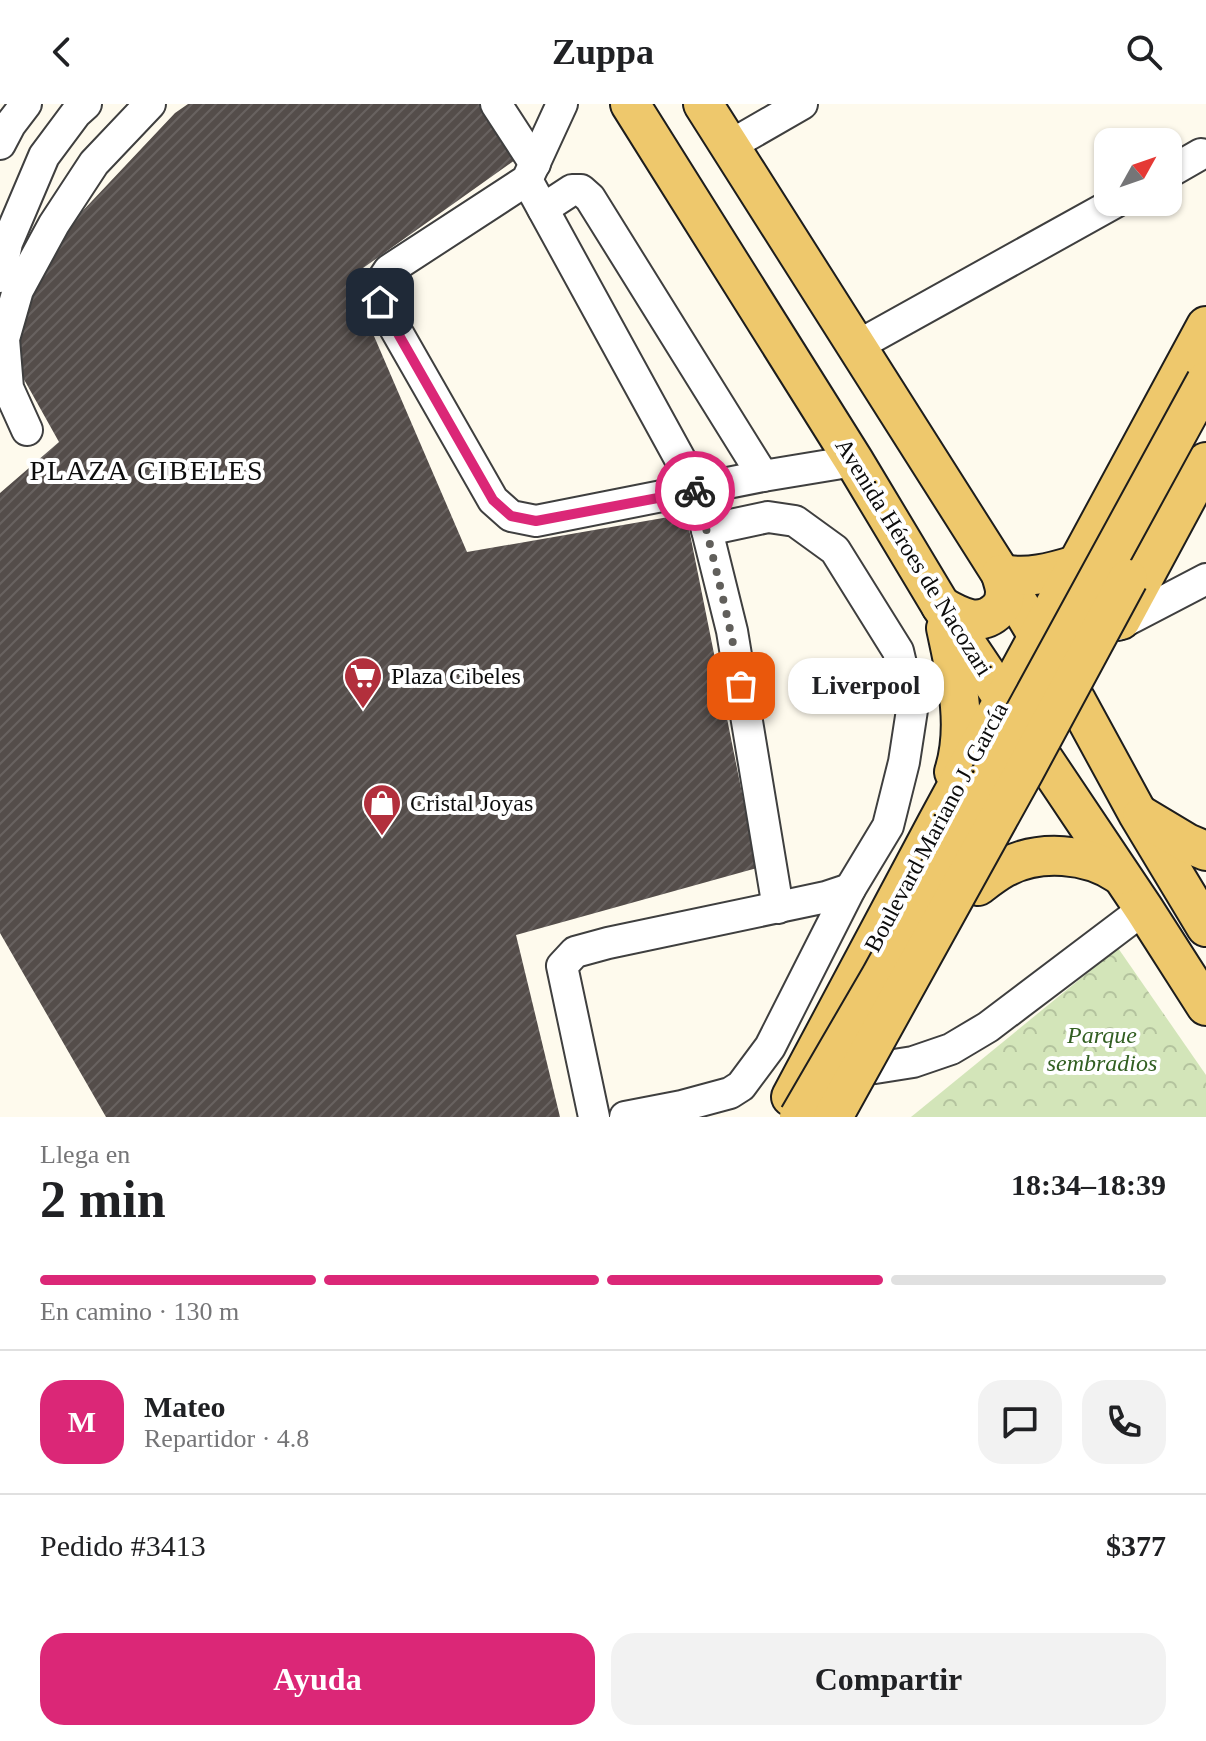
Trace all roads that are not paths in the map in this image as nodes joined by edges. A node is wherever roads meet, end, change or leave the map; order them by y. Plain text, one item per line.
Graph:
1 (26, 104) edge
2 (86, 104) edge
3 (150, 104) edge
4 (496, 104) edge
5 (562, 104) edge
6 (630, 104) edge
7 (703, 104) edge
8 (802, 104) edge
9 (0, 144) edge
10 (729, 146) junction
11 (1201, 154) dead end
12 (1182, 165) edge
13 (531, 172) junction
14 (543, 209) junction
15 (1094, 214) edge
16 (0, 277) edge
17 (855, 347) junction
18 (1203, 351) edge
19 (27, 430) dead end
20 (1206, 434) edge
21 (854, 461) junction
22 (1206, 462) edge
23 (763, 476) junction
24 (697, 490) junction
25 (707, 530) junction
26 (1076, 565) junction
27 (1001, 574) junction
28 (1206, 579) edge
29 (941, 606) junction
30 (1118, 625) junction
31 (1038, 637) junction
32 (1003, 700) junction
33 (1077, 702) junction
34 (1044, 761) junction
35 (1138, 814) junction
36 (937, 823) junction
37 (1206, 851) edge
38 (1120, 875) junction
39 (978, 886) junction
40 (850, 889) junction
41 (778, 908) junction
42 (1144, 909) junction
43 (1206, 927) edge
44 (1206, 1006) edge
45 (875, 1068) junction
46 (594, 1117) edge
47 (625, 1117) edge
48 (780, 1117) edge
49 (799, 1117) edge
50 (833, 1117) edge
51 (848, 1117) edge

1 - 9 street
2 - 16 street
3 - 19 street
4 - 13 street
5 - 13 street
6 - 21 main road, Avenida Héroes de Nacozari
7 - 10 main road
8 - 10 street
10 - 17 main road
11 - 12 street
13 - 14 street
13 - 24 street
14 - 23 street
14 - 24 street
15 - 17 street
17 - 27 main road
18 - 26 main road, Boulevard Mariano J. García
18 - 49 main road, bridge
20 - 50 main road, bridge
21 - 23 street
21 - 29 main road, Avenida Héroes de Nacozari
22 - 30 main road
23 - 24 street
24 - 25 street
25 - 40 street
25 - 41 street
26 - 27 main road
26 - 31 main road, Boulevard Mariano J. García
27 - 29 main road
27 - 31 main road
28 - 30 street
29 - 32 main road, Avenida Héroes de Nacozari
29 - 36 main road
30 - 33 main road
31 - 32 main road, Boulevard Mariano J. García
31 - 33 main road
32 - 34 main road, Avenida Héroes de Nacozari
32 - 36 main road, Boulevard Mariano J. García
33 - 34 main road
33 - 35 main road
34 - 38 main road, Avenida Héroes de Nacozari
34 - 39 main road
35 - 37 main road
35 - 43 main road
36 - 48 main road, Boulevard Mariano J. García
38 - 39 main road
38 - 42 main road, Avenida Héroes de Nacozari
39 - 45 main road
40 - 41 street
40 - 47 street
41 - 46 street
42 - 44 main road, Avenida Héroes de Nacozari
42 - 45 street
45 - 51 main road

